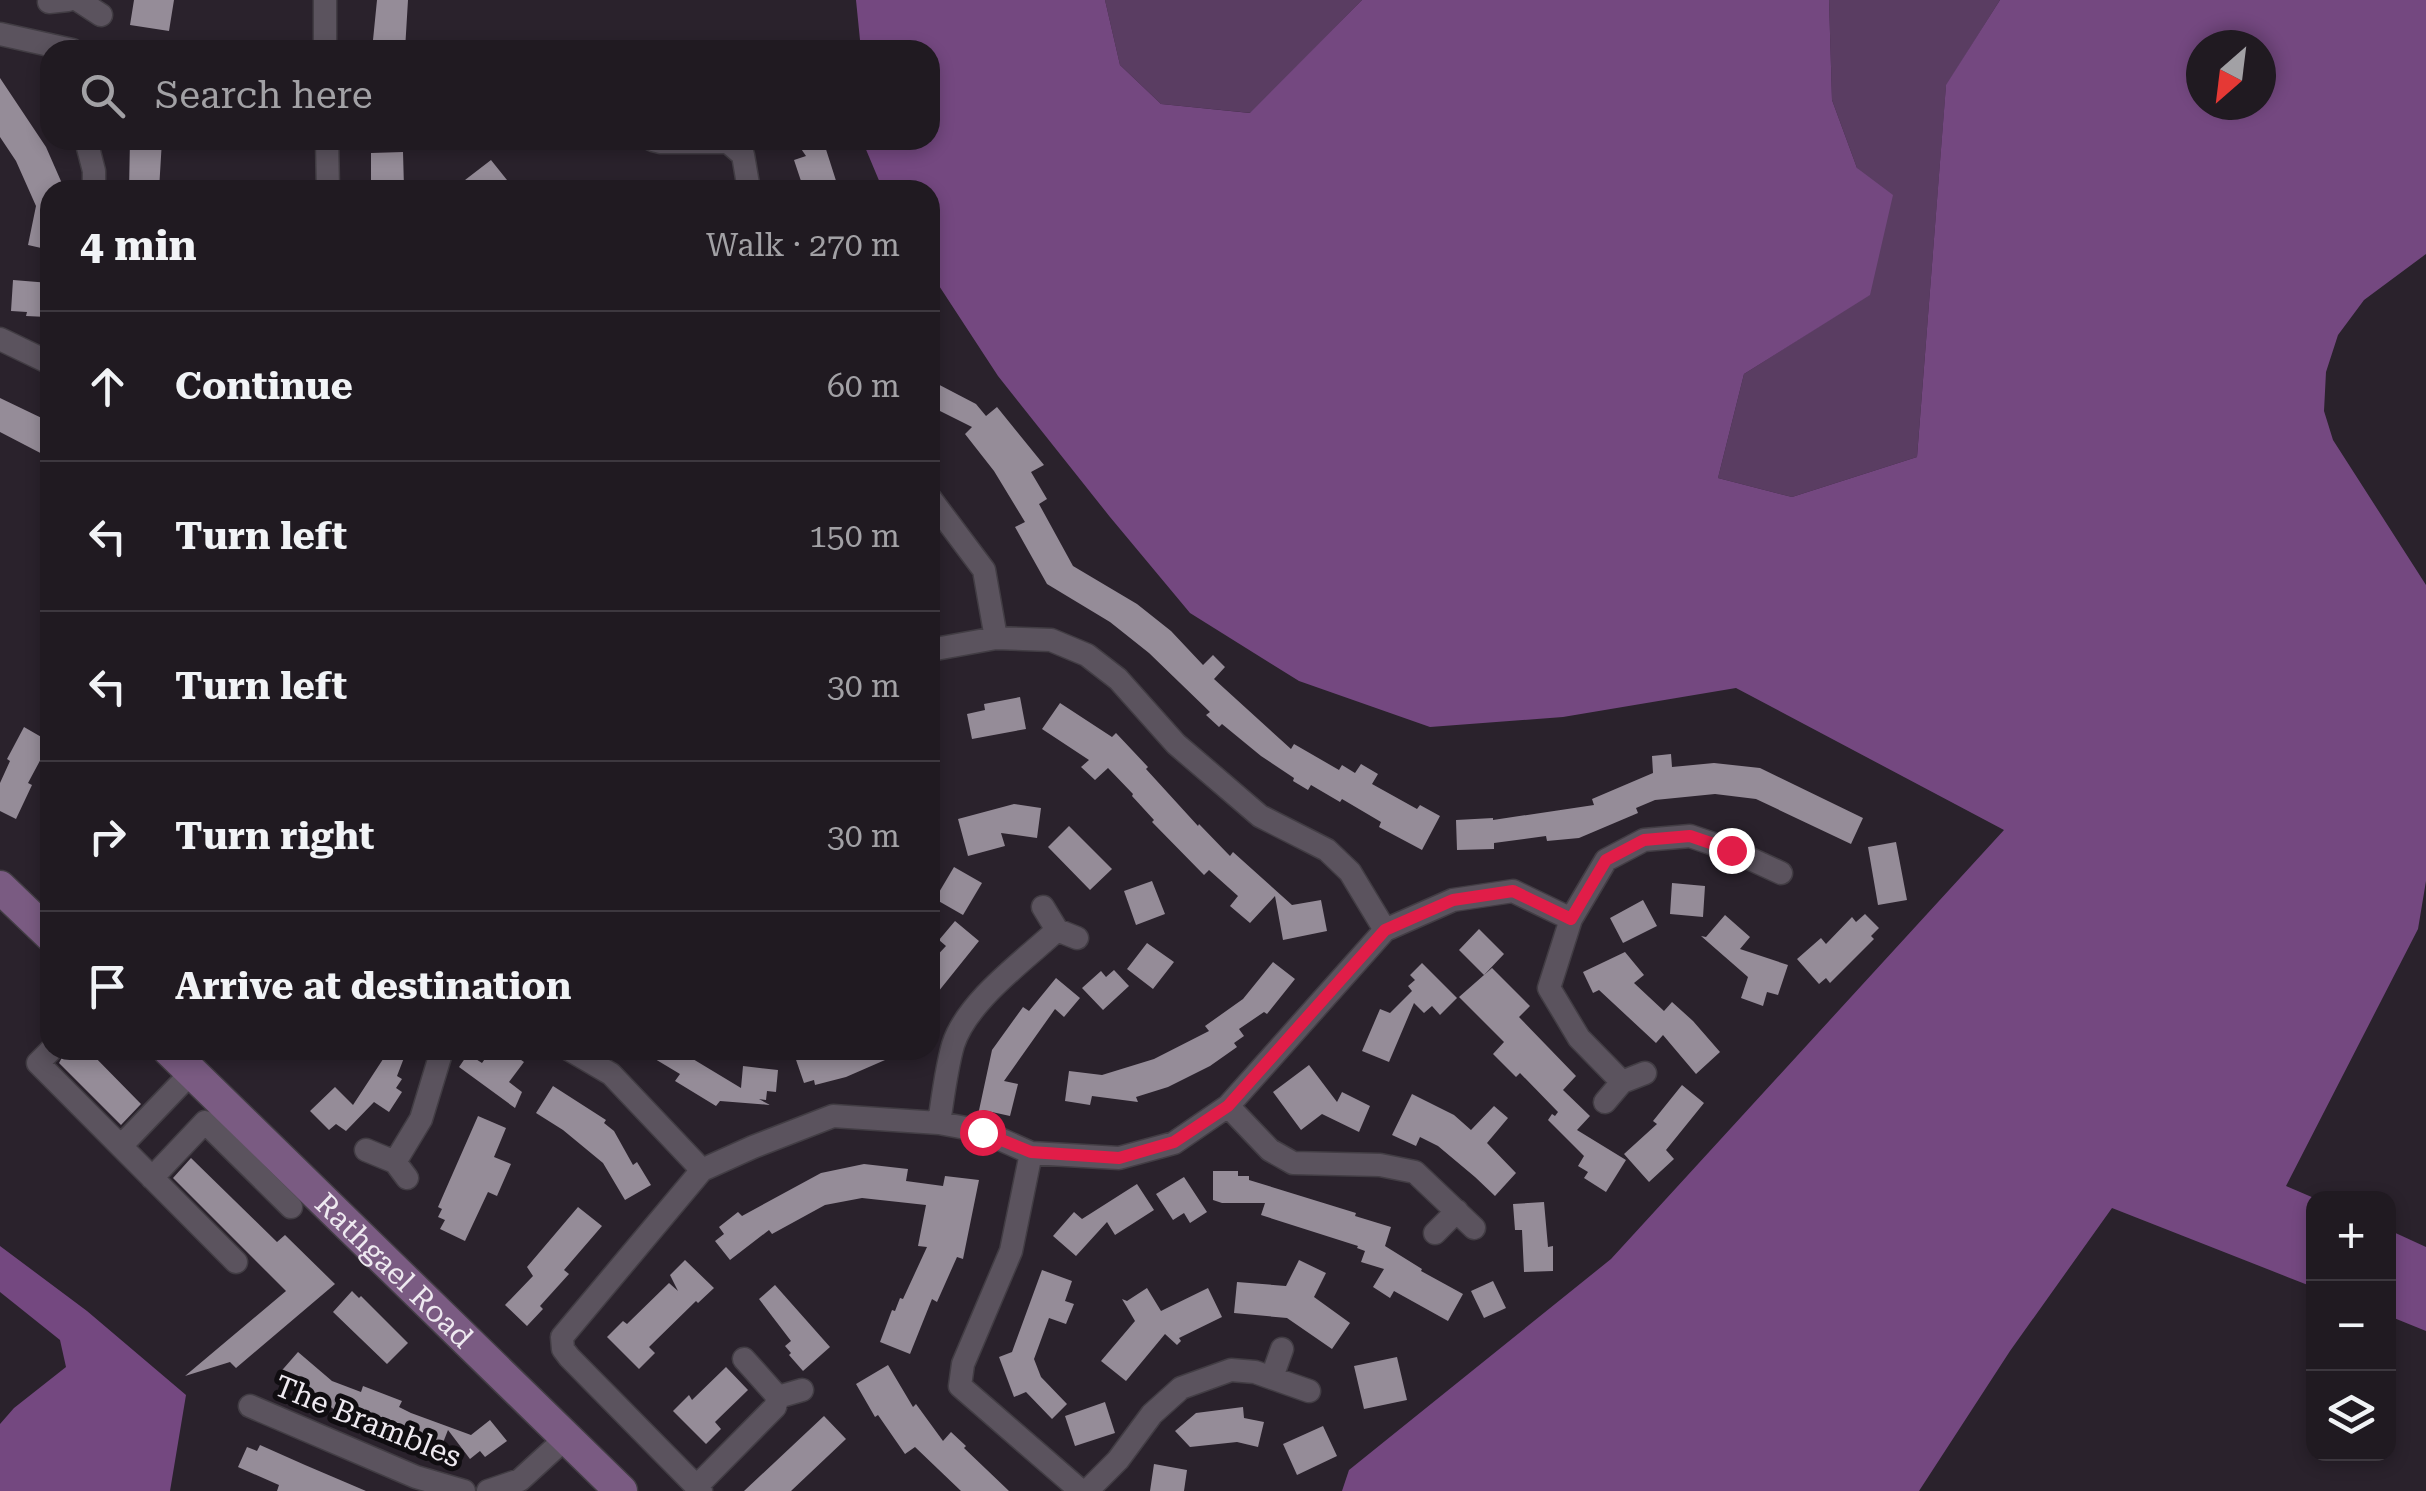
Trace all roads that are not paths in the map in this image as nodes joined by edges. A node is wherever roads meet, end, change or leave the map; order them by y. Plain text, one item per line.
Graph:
1 (78, 0) edge
2 (326, 0) edge
3 (101, 15) dead end
4 (0, 34) edge
5 (325, 40) edge
6 (40, 43) edge
7 (88, 150) edge
8 (327, 150) edge
9 (737, 150) edge
10 (94, 180) edge
11 (328, 180) edge
12 (747, 180) edge
13 (0, 340) edge
14 (40, 358) edge
15 (940, 511) edge
16 (996, 638) junction
17 (940, 648) edge
18 (1781, 874) dead end
19 (0, 887) edge
20 (1042, 907) dead end
21 (1571, 919) junction
22 (40, 925) edge
23 (1385, 930) junction
24 (41, 1060) edge
25 (175, 1060) edge
26 (182, 1060) edge
27 (439, 1060) edge
28 (587, 1060) edge
29 (1645, 1073) dead end
30 (1622, 1082) junction
31 (1605, 1102) dead end
32 (1228, 1106) junction
33 (939, 1123) junction
34 (121, 1146) junction
35 (366, 1150) dead end
36 (1031, 1152) junction
37 (702, 1170) junction
38 (152, 1178) junction
39 (290, 1206) dead end
40 (1457, 1211) junction
41 (1474, 1228) dead end
42 (1435, 1233) dead end
43 (236, 1262) dead end
44 (1282, 1349) dead end
45 (744, 1359) dead end
46 (1272, 1377) junction
47 (802, 1390) dead end
48 (1309, 1391) dead end
49 (778, 1397) junction
50 (250, 1406) dead end
51 (567, 1437) junction
52 (699, 1489) edge
53 (464, 1491) edge
54 (488, 1491) edge
55 (622, 1491) edge
56 (1084, 1491) edge

1 - 3 street
2 - 5 street
4 - 6 street
7 - 10 street
8 - 11 street
9 - 12 street
13 - 14 street
15 - 16 street
16 - 17 street
16 - 23 street
18 - 21 street
19 - 22 street
20 - 33 street
21 - 23 street
21 - 30 street
23 - 32 street
24 - 34 street
25 - 34 street
26 - 51 street, Rathgael Road
27 - 35 street
28 - 37 street
29 - 30 street
30 - 31 street
32 - 36 street
32 - 40 street
33 - 36 street
33 - 37 street
34 - 38 street
36 - 56 street
37 - 52 street
38 - 39 street
38 - 43 street
40 - 41 street
40 - 42 street
44 - 46 street
45 - 49 street
46 - 48 street
46 - 56 street
47 - 49 street
49 - 52 street
50 - 53 street, The Brambles
51 - 54 street, The Brambles
51 - 55 street, Rathgael Road

